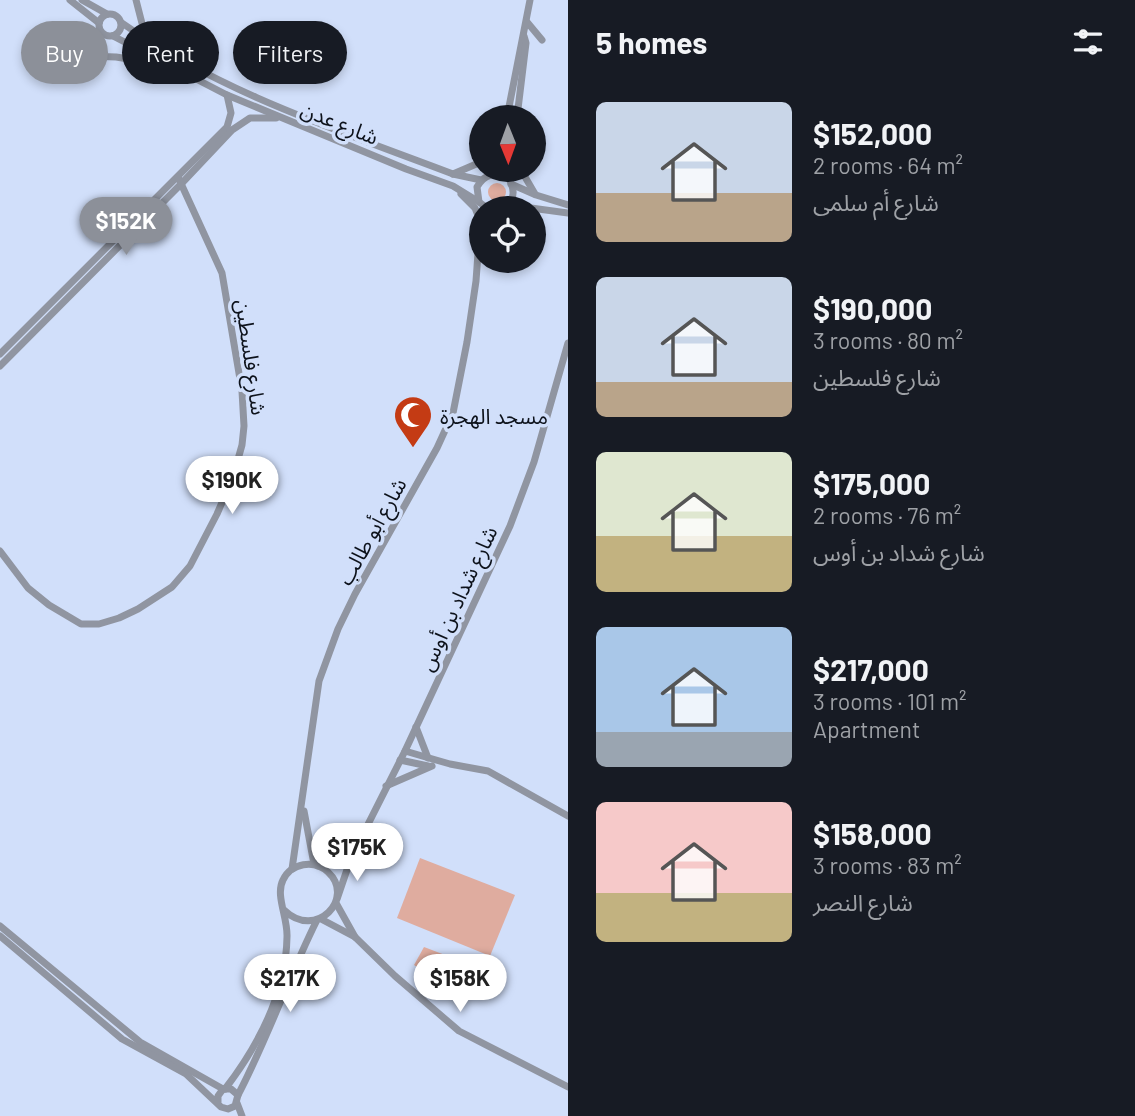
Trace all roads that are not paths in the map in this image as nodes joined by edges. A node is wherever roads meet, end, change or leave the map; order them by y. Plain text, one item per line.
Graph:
1 (70, 0) edge
2 (82, 0) edge
3 (136, 0) edge
4 (530, 0) edge
5 (107, 14) junction
6 (96, 21) edge
7 (101, 21) edge
8 (141, 21) edge
9 (526, 21) junction
10 (122, 23) joint
11 (108, 35) edge
12 (524, 35) junction
13 (113, 36) junction
14 (542, 40) dead end
15 (122, 41) edge
16 (219, 81) edge
17 (207, 84) edge
18 (228, 94) junction
19 (509, 105) edge
20 (518, 105) edge
21 (283, 118) junction
22 (469, 167) edge
23 (453, 174) junction
24 (469, 177) edge
25 (177, 182) junction
26 (516, 182) edge
27 (528, 182) edge
28 (453, 186) junction
29 (536, 195) junction
30 (469, 198) edge
31 (469, 202) edge
32 (568, 205) edge
33 (546, 210) edge
34 (568, 213) edge
35 (477, 273) edge
36 (478, 273) edge
37 (476, 281) junction
38 (568, 343) edge
39 (0, 354) edge
40 (0, 366) edge
41 (0, 551) edge
42 (416, 727) junction
43 (405, 751) junction
44 (428, 758) junction
45 (400, 760) junction
46 (450, 764) junction
47 (432, 766) junction
48 (386, 786) junction
49 (303, 799) junction
50 (568, 817) edge
51 (351, 858) junction
52 (316, 865) junction
53 (292, 869) junction
54 (336, 901) junction
55 (284, 910) junction
56 (319, 920) junction
57 (0, 926) edge
58 (0, 936) edge
59 (355, 937) junction
60 (568, 1087) edge
61 (224, 1089) junction
62 (238, 1099) junction
63 (221, 1105) junction
64 (228, 1116) edge
65 (242, 1116) edge

1 - 6 street
2 - 5 street
3 - 8 street
4 - 9 street
5 - 7 street
5 - 10 street
9 - 12 street
9 - 14 street
10 - 13 street
11 - 13 street
12 - 19 street
12 - 20 street
13 - 15 street, شارع عدن
16 - 23 street, شارع عدن
17 - 18 street, شارع عدن
18 - 21 street, شارع عدن
18 - 25 street
21 - 25 street
21 - 28 street, شارع عدن
22 - 23 street
23 - 24 street, شارع عدن
25 - 39 street
25 - 40 street
25 - 41 street, شارع فلسطين
26 - 29 street
27 - 29 street
28 - 30 street, شارع عدن
28 - 31 street
29 - 32 street
33 - 34 street
35 - 37 street, شارع أبو طالب
36 - 37 street, شارع أبو طالب
37 - 49 street, شارع أبو طالب
38 - 42 street, شارع شداد بن أوس
42 - 43 street, شارع شداد بن أوس
42 - 44 street
43 - 44 street
43 - 45 street, شارع شداد بن أوس
44 - 46 street
45 - 47 street
45 - 48 street, شارع شداد بن أوس
46 - 47 street
46 - 50 street
47 - 48 street
48 - 51 street, شارع شداد بن أوس
49 - 52 street, شارع أبو طالب
49 - 53 street, شارع أبو طالب
51 - 52 street
51 - 54 street, شارع شداد بن أوس
52 - 53 street
52 - 54 street
53 - 55 street
54 - 56 street
54 - 59 street
55 - 56 street
55 - 61 street
56 - 59 street
56 - 62 street
57 - 61 street
58 - 63 street
59 - 60 street
61 - 62 street
61 - 63 street
62 - 63 street
62 - 65 street
63 - 64 street

